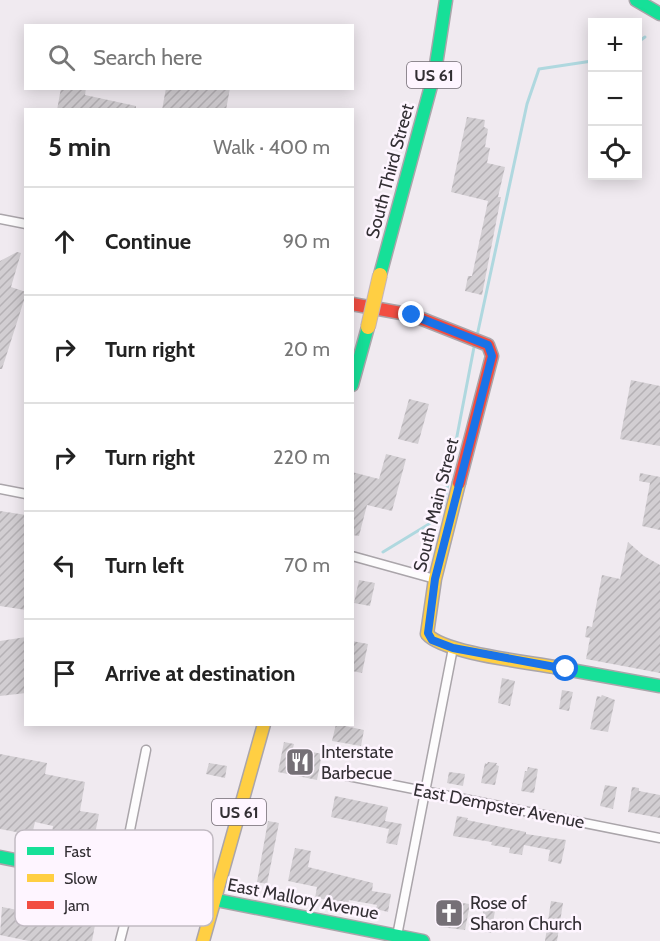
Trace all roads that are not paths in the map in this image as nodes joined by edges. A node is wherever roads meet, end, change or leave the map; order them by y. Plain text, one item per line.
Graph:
1 (446, 0) edge
2 (636, 0) edge
3 (660, 14) edge
4 (0, 219) edge
5 (24, 224) edge
6 (354, 304) edge
7 (354, 378) edge
8 (0, 489) edge
9 (24, 494) edge
10 (354, 557) edge
11 (435, 579) junction
12 (453, 648) junction
13 (660, 687) edge
14 (263, 726) edge
15 (146, 750) dead end
16 (338, 774) dead end
17 (425, 791) junction
18 (130, 830) edge
19 (660, 838) edge
20 (0, 857) edge
21 (15, 860) edge
22 (215, 900) junction
23 (213, 906) edge
24 (124, 926) edge
25 (207, 926) edge
26 (397, 938) edge
27 (120, 941) edge
28 (202, 941) edge
29 (423, 941) edge

1 - 7 main road, South Third Street / US 61, bridge
2 - 3 main road
4 - 5 street
6 - 11 main road, South Main Street
8 - 9 street
10 - 11 street
11 - 12 main road, South Main Street
12 - 13 main road
12 - 17 street
14 - 22 main road, US 61
15 - 18 street
16 - 17 street, East Dempster Avenue
17 - 19 street, East Dempster Avenue
17 - 26 street
20 - 21 main road, East Mallory Avenue
22 - 23 main road, US 61
22 - 26 main road, East Mallory Avenue
24 - 27 street
25 - 28 main road, US 61
26 - 29 main road, East Mallory Avenue

